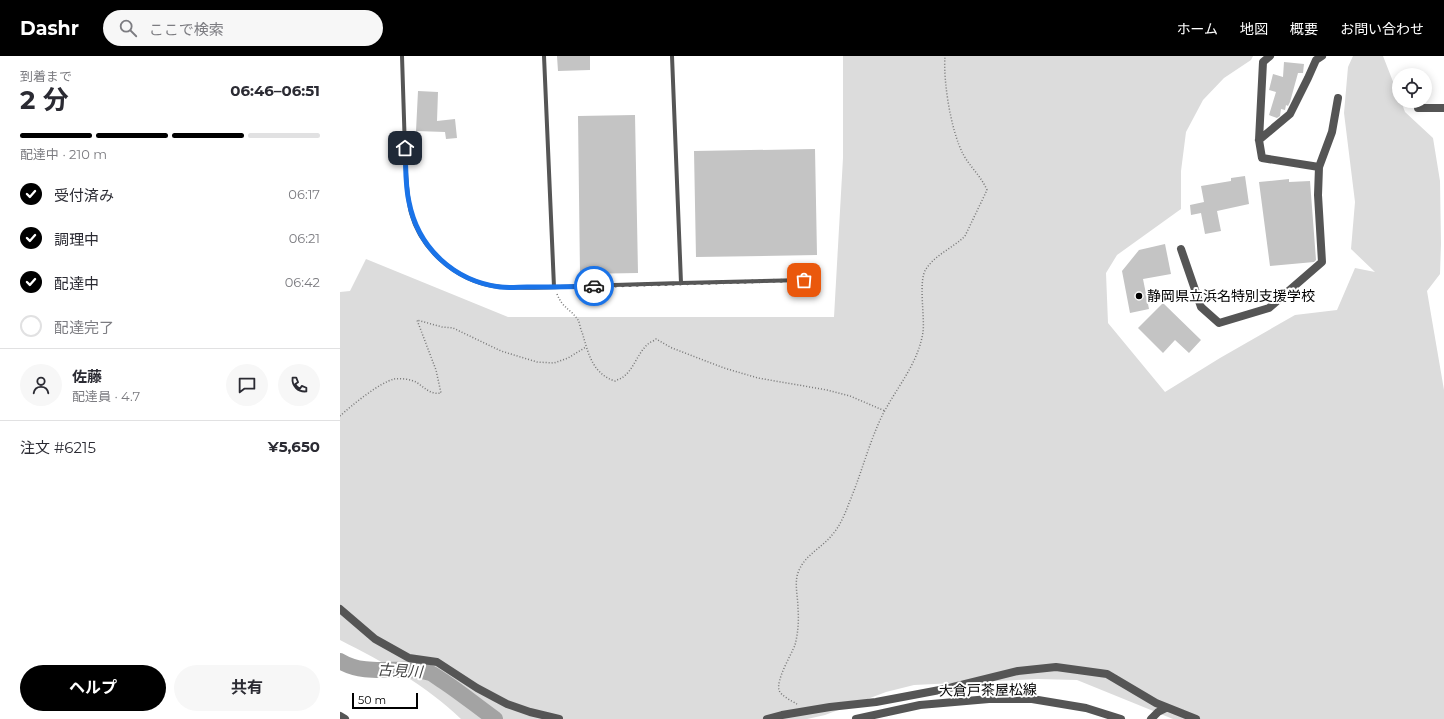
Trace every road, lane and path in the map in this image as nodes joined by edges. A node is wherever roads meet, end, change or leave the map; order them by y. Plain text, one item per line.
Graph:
1 (402, 56) edge
2 (544, 56) edge
3 (672, 56) edge
4 (945, 56) edge
5 (1270, 56) edge
6 (1322, 56) edge
7 (1338, 98) dead end
8 (1432, 108) edge
9 (1444, 108) edge
10 (1259, 140) junction
11 (1319, 167) junction
12 (1181, 250) dead end
13 (804, 280) dead end
14 (681, 283) junction
15 (554, 287) junction
16 (586, 347) junction
17 (885, 411) junction
18 (340, 416) edge
19 (340, 610) edge
20 (1166, 708) junction
21 (807, 711) junction
22 (340, 716) edge
23 (345, 719) edge
24 (559, 719) edge
25 (767, 719) edge
26 (856, 719) edge
27 (1121, 719) edge
28 (1151, 719) edge
29 (1196, 719) edge

1 - 15 lane
2 - 15 lane
3 - 14 lane
4 - 17 path
5 - 10 street
6 - 10 street
7 - 11 street
8 - 9 street
10 - 11 street
11 - 12 street
13 - 14 lane
14 - 15 lane
15 - 16 path
16 - 17 path
16 - 18 path
17 - 21 path
19 - 24 street
20 - 21 street
20 - 28 street
20 - 29 street
21 - 25 street
22 - 23 street
26 - 27 street, 大倉戸茶屋松線

